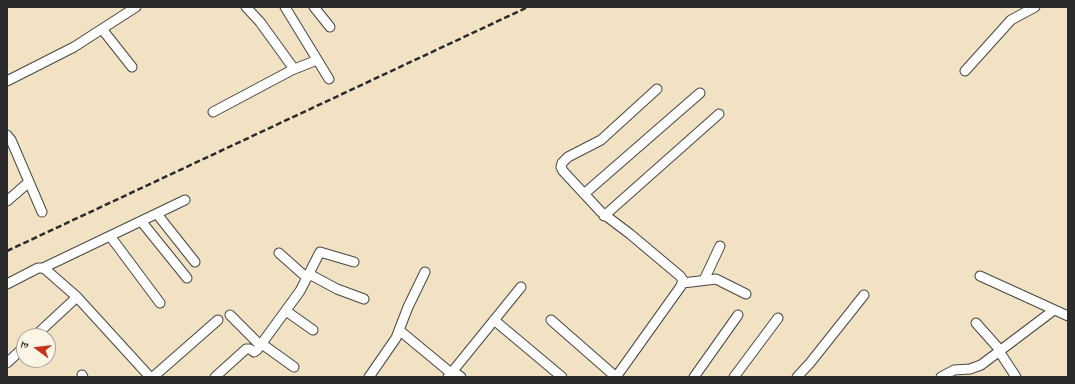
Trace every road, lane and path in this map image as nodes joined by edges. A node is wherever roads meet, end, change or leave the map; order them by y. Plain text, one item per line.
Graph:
1 (136, 7) edge
2 (246, 7) edge
3 (285, 7) edge
4 (314, 7) edge
5 (1035, 7) edge
6 (330, 27) dead end
7 (102, 29) junction
8 (317, 60) junction
9 (132, 67) dead end
10 (294, 69) junction
11 (965, 72) dead end
12 (328, 79) dead end
13 (7, 81) edge
14 (657, 90) dead end
15 (700, 93) dead end
16 (213, 112) dead end
17 (719, 114) dead end
18 (8, 137) edge
19 (29, 182) junction
20 (584, 194) junction
21 (185, 200) dead end
22 (7, 201) edge
23 (42, 212) dead end
24 (157, 214) junction
25 (604, 216) junction
26 (141, 221) junction
27 (110, 236) junction
28 (720, 246) dead end
29 (279, 253) dead end
30 (195, 262) dead end
31 (354, 262) dead end
32 (43, 268) junction
33 (424, 272) dead end
34 (308, 276) junction
35 (980, 276) dead end
36 (187, 278) dead end
37 (704, 280) junction
38 (683, 283) junction
39 (7, 284) edge
40 (521, 287) dead end
41 (746, 294) dead end
42 (864, 295) dead end
43 (76, 297) junction
44 (364, 299) dead end
45 (160, 303) dead end
46 (1054, 310) junction
47 (286, 311) junction
48 (230, 315) dead end
49 (738, 315) dead end
50 (1068, 316) edge
51 (778, 318) dead end
52 (218, 320) dead end
53 (494, 320) junction
54 (551, 320) dead end
55 (976, 323) dead end
56 (43, 328) edge
57 (313, 330) dead end
58 (399, 330) junction
59 (261, 344) junction
60 (1000, 351) junction
61 (16, 355) edge
62 (7, 363) edge
63 (294, 367) dead end
64 (451, 373) edge
65 (148, 376) edge
66 (215, 377) edge
67 (369, 377) edge
68 (461, 377) edge
69 (562, 377) edge
70 (616, 377) edge
71 (694, 377) edge
72 (734, 377) edge
73 (797, 377) edge
74 (941, 377) edge
75 (1016, 377) edge

1 - 7 street
2 - 10 street
3 - 8 street
4 - 6 street
5 - 11 street
7 - 9 street
7 - 13 street
8 - 10 street
8 - 12 street
10 - 16 street
14 - 20 street
15 - 20 street
17 - 25 street
18 - 19 street
19 - 22 street
19 - 23 street
20 - 25 street
21 - 24 street
24 - 26 street
24 - 30 street
25 - 38 street
26 - 27 street
26 - 36 street
27 - 32 street
27 - 45 street
28 - 37 street
29 - 34 street
31 - 34 street
32 - 39 street
32 - 43 street
33 - 58 street
34 - 44 street
34 - 47 street
35 - 46 street
37 - 38 street
37 - 41 street
38 - 70 street
40 - 53 street
42 - 73 street
43 - 56 street
43 - 65 street
46 - 50 street
46 - 60 street
47 - 57 street
47 - 59 street
48 - 59 street
49 - 71 street
51 - 72 street
52 - 65 street
53 - 64 street
53 - 69 street
54 - 70 street
55 - 60 street
58 - 64 street
58 - 67 street
59 - 63 street
59 - 66 street
60 - 74 street
60 - 75 street
61 - 62 street
64 - 68 street

